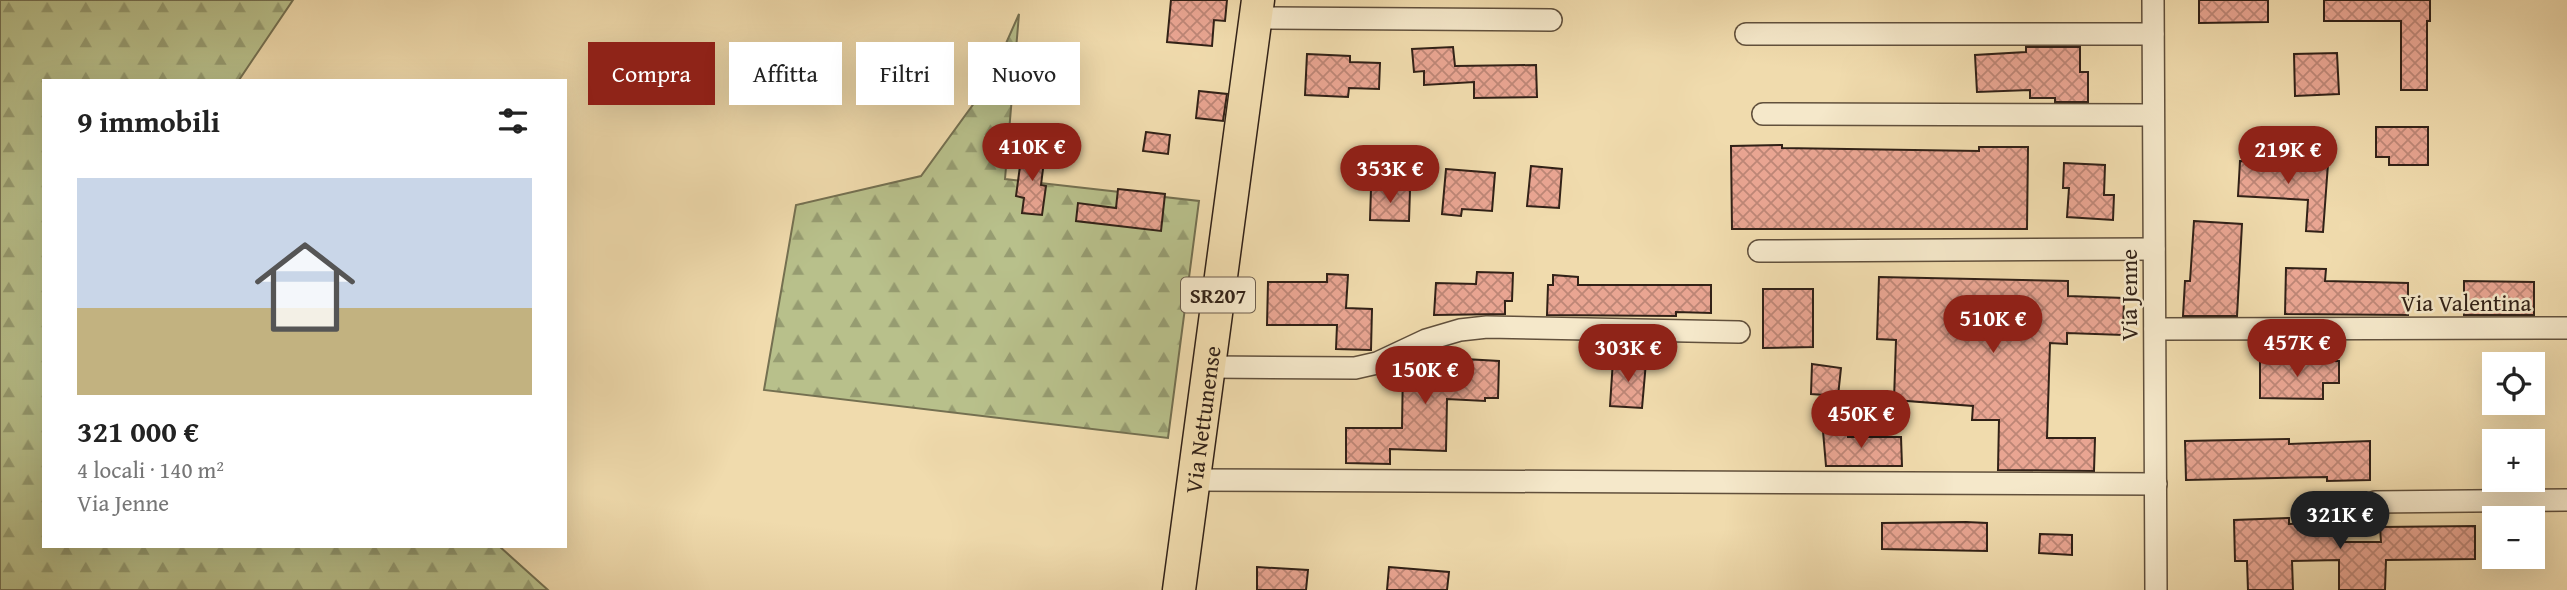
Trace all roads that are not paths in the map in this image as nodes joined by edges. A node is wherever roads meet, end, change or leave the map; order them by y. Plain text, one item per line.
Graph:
1 (2153, 0) edge
2 (1257, 9) edge
3 (1551, 20) dead end
4 (1745, 34) dead end
5 (2153, 34) junction
6 (1763, 114) dead end
7 (2153, 115) junction
8 (2154, 249) junction
9 (1759, 251) dead end
10 (2567, 328) edge
11 (2155, 329) junction
12 (1739, 332) dead end
13 (1209, 367) junction
14 (1194, 480) junction
15 (2156, 484) junction
16 (2567, 500) edge
17 (2375, 502) dead end
18 (1179, 590) edge
19 (2156, 590) edge

1 - 5 street, Via Jenne
2 - 3 street
2 - 13 main road, Via Nettunense / SR207
4 - 5 street
5 - 7 street, Via Jenne
6 - 7 street
7 - 8 street, Via Jenne
8 - 9 street
8 - 11 street, Via Jenne
10 - 11 street, Via Valentina
11 - 15 street, Via Jenne
12 - 13 street
13 - 14 main road, Via Nettunense / SR207
14 - 15 street
14 - 18 main road, Via Nettunense / SR207
15 - 19 street, Via Jenne
16 - 17 street

